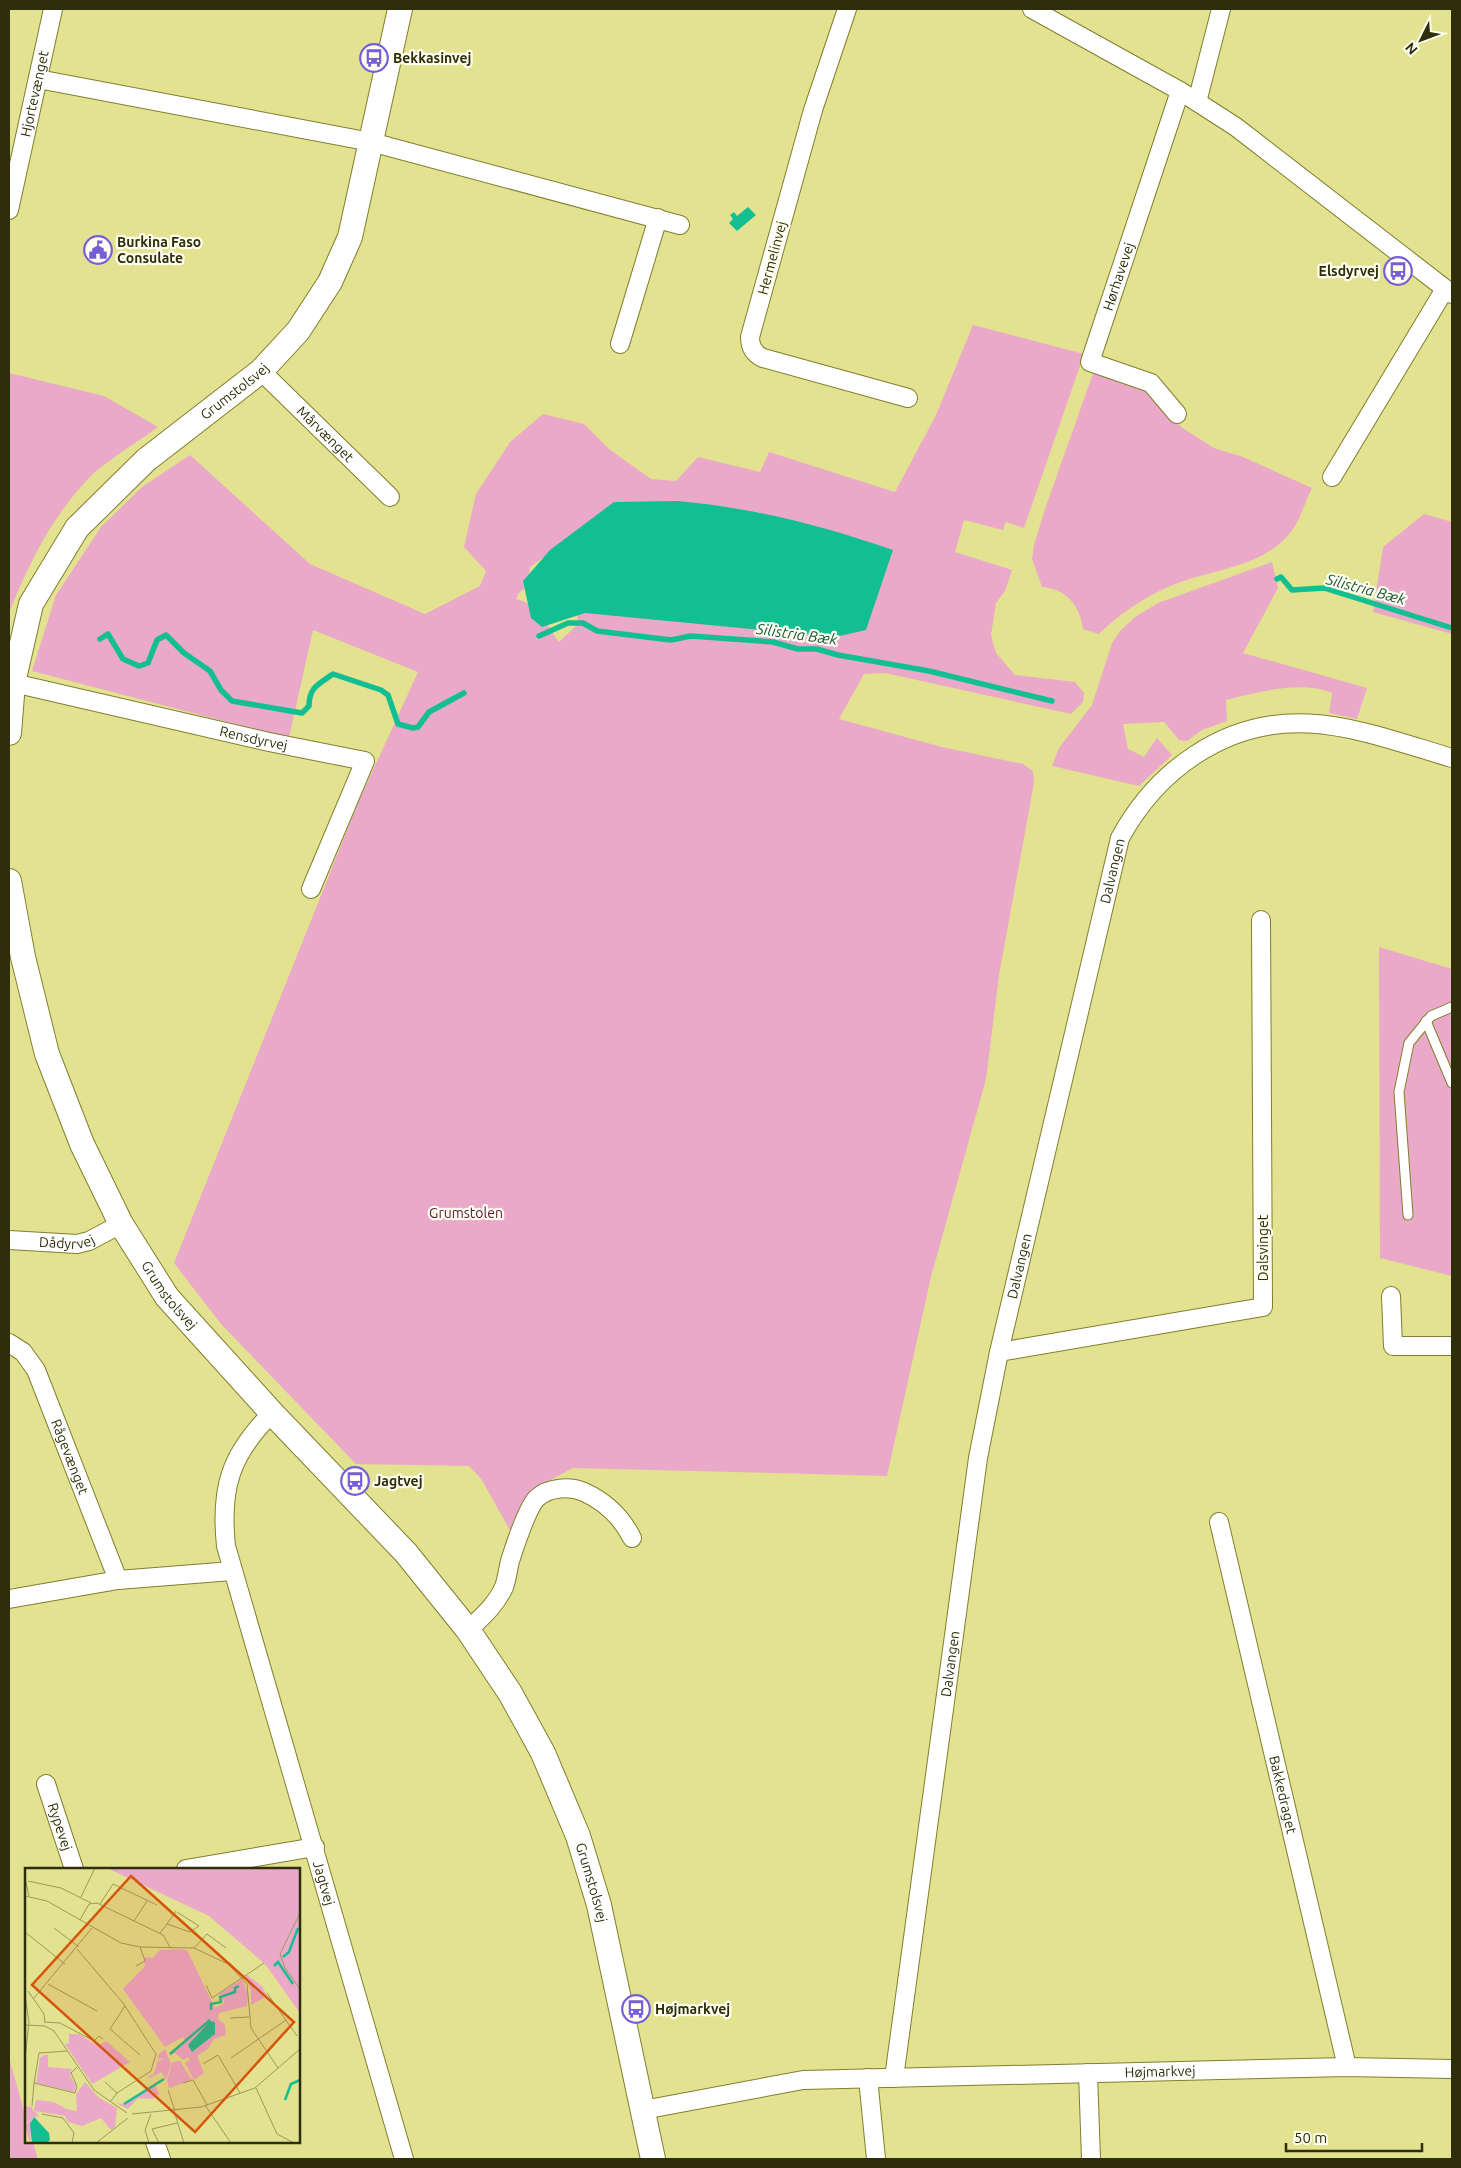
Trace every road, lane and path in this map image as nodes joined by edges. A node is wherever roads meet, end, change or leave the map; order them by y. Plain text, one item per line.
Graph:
1 (53, 9) edge
2 (400, 9) edge
3 (847, 9) edge
4 (1032, 9) edge
5 (1221, 9) edge
6 (38, 79) junction
7 (1180, 91) junction
8 (1197, 102) junction
9 (371, 142) junction
10 (9, 210) edge
11 (658, 218) junction
12 (680, 225) dead end
13 (1450, 293) edge
14 (620, 344) dead end
15 (261, 371) junction
16 (908, 398) dead end
17 (1177, 414) dead end
18 (1332, 477) dead end
19 (390, 497) dead end
20 (11, 682) edge
21 (9, 733) edge
22 (1452, 758) edge
23 (9, 882) edge
24 (310, 889) dead end
25 (1261, 920) dead end
26 (1452, 1007) edge
27 (1426, 1021) junction
28 (1452, 1084) edge
29 (1408, 1215) dead end
30 (121, 1224) junction
31 (9, 1240) edge
32 (1391, 1296) dead end
33 (9, 1343) edge
34 (1452, 1346) edge
35 (999, 1352) junction
36 (272, 1413) junction
37 (1218, 1522) dead end
38 (632, 1538) dead end
39 (232, 1571) junction
40 (118, 1580) junction
41 (9, 1599) edge
42 (468, 1630) junction
43 (46, 1784) dead end
44 (315, 1847) junction
45 (74, 1868) edge
46 (192, 1868) edge
47 (1348, 2067) junction
48 (1452, 2069) edge
49 (1088, 2073) junction
50 (868, 2078) junction
51 (894, 2078) junction
52 (643, 2110) junction
53 (155, 2143) edge
54 (161, 2159) edge
55 (404, 2159) edge
56 (653, 2159) edge
57 (876, 2159) edge
58 (1091, 2159) edge

1 - 6 street, Hjortevænget
2 - 9 street, Grumstolsvej
3 - 16 street, Hermelinvej
4 - 7 street
5 - 8 street
6 - 9 street
6 - 10 street, Hjortevænget
7 - 8 street
7 - 17 street, Hørhavevej
8 - 13 street
9 - 11 street
9 - 15 street, Grumstolsvej
11 - 12 street
11 - 14 street
13 - 18 street
15 - 19 street, Mårvænget
15 - 20 street, Grumstolsvej
20 - 21 street, Grumstolsvej
20 - 24 street, Rensdyrvej
22 - 35 street, Dalvangen
23 - 30 street, Grumstolsvej
25 - 35 street, Dalsvinget
26 - 27 lane
27 - 28 lane
27 - 29 lane
30 - 31 street, Dådyrvej
30 - 36 street, Grumstolsvej
32 - 34 street
33 - 40 street, Rågevænget
35 - 51 street, Dalvangen
36 - 39 street, Jagtvej
36 - 42 street, Grumstolsvej
37 - 47 street, Bakkedraget
38 - 42 street
39 - 40 street
39 - 44 street, Jagtvej
40 - 41 street
42 - 52 street, Grumstolsvej
43 - 45 street, Rypevej
44 - 46 street
44 - 55 street, Jagtvej
47 - 48 street, Højmarkvej
47 - 49 street, Højmarkvej
49 - 51 street, Højmarkvej
49 - 58 street
50 - 51 street, Højmarkvej
50 - 52 street, Højmarkvej
50 - 57 street
52 - 56 street, Grumstolsvej
53 - 54 street

